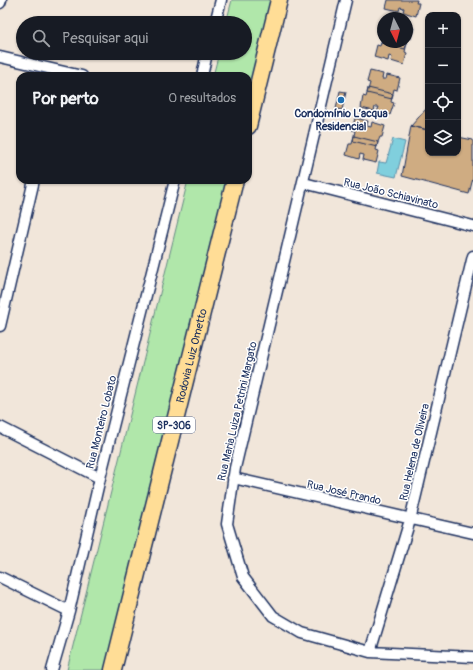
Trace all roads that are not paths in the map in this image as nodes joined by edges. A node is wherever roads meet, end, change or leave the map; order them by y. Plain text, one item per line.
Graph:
1 (2, 0) edge
2 (221, 0) edge
3 (279, 0) edge
4 (346, 0) edge
5 (0, 3) edge
6 (217, 16) edge
7 (0, 57) edge
8 (205, 60) edge
9 (56, 72) edge
10 (203, 72) edge
11 (252, 110) edge
12 (304, 183) junction
13 (33, 184) edge
14 (174, 184) edge
15 (234, 184) edge
16 (473, 226) edge
17 (473, 256) edge
18 (0, 326) edge
19 (0, 427) edge
20 (100, 478) junction
21 (233, 478) junction
22 (410, 520) junction
23 (473, 533) edge
24 (0, 578) edge
25 (69, 611) junction
26 (370, 652) junction
27 (473, 658) edge
28 (52, 670) edge
29 (113, 670) edge

1 - 5 street
2 - 6 street
3 - 11 main road
4 - 12 street, Rua Maria Luiza Petrini Margato
7 - 9 street
8 - 10 street
12 - 16 street, Rua João Schiavinato
12 - 21 street, Rua Maria Luiza Petrini Margato
13 - 18 street
14 - 20 street, Rua Monteiro Lobato
15 - 29 main road, Rodovia Luiz Ometto / SP-306
17 - 22 street, Rua Helena de Oliveira
19 - 20 street
20 - 25 street, Rua Monteiro Lobato
21 - 22 street, Rua José Prando
21 - 26 street, Rua Maria Luiza Petrini Margato
22 - 23 street, Rua José Prando
22 - 26 street, Rua Helena de Oliveira
24 - 25 street
25 - 28 street, Rua Monteiro Lobato
26 - 27 street, Rua Maria Luiza Petrini Margato

